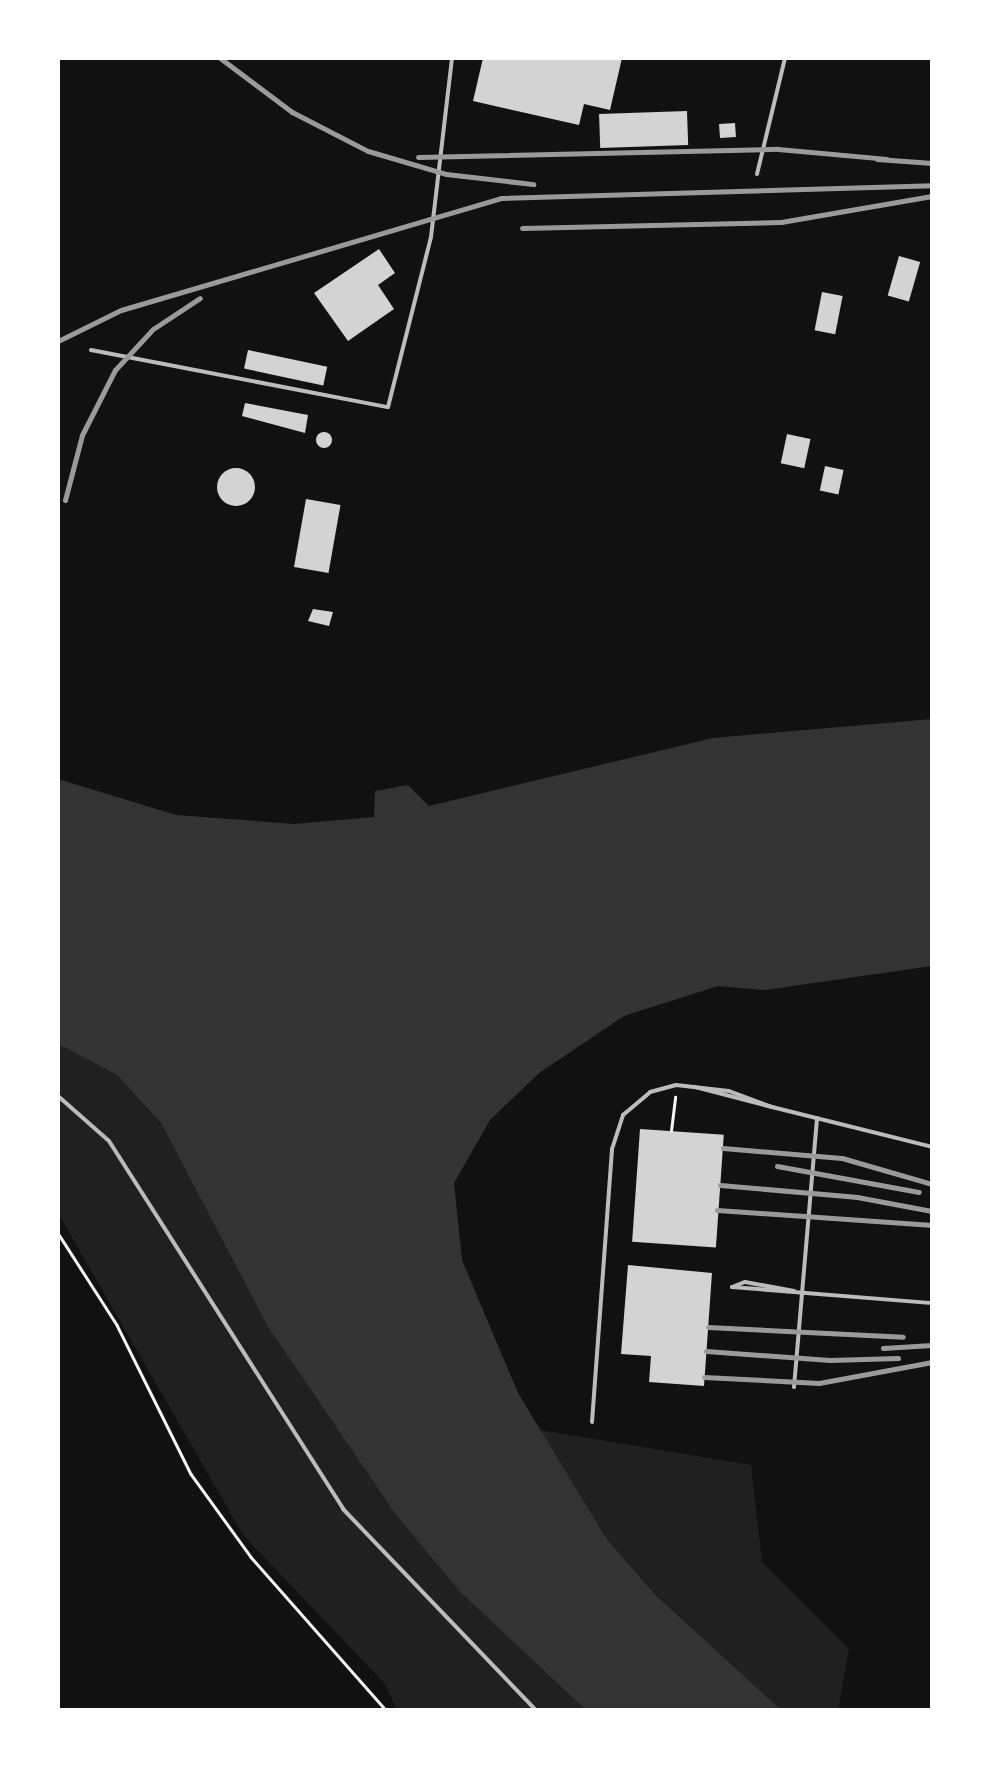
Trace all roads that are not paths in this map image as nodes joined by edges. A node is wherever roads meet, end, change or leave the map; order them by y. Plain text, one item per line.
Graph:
1 (452, 58) edge
2 (785, 58) edge
3 (758, 174) dead end
4 (90, 350) dead end
5 (58, 1096) edge
6 (816, 1118) junction
7 (932, 1147) edge
8 (794, 1291) junction
9 (802, 1292) junction
10 (932, 1303) edge
11 (794, 1387) dead end
12 (592, 1422) dead end
13 (536, 1710) edge

1 - 4 lane
2 - 3 lane
5 - 13 lane
6 - 7 lane
6 - 9 lane
6 - 12 lane
8 - 8 lane
8 - 9 lane
9 - 10 lane
9 - 11 lane

